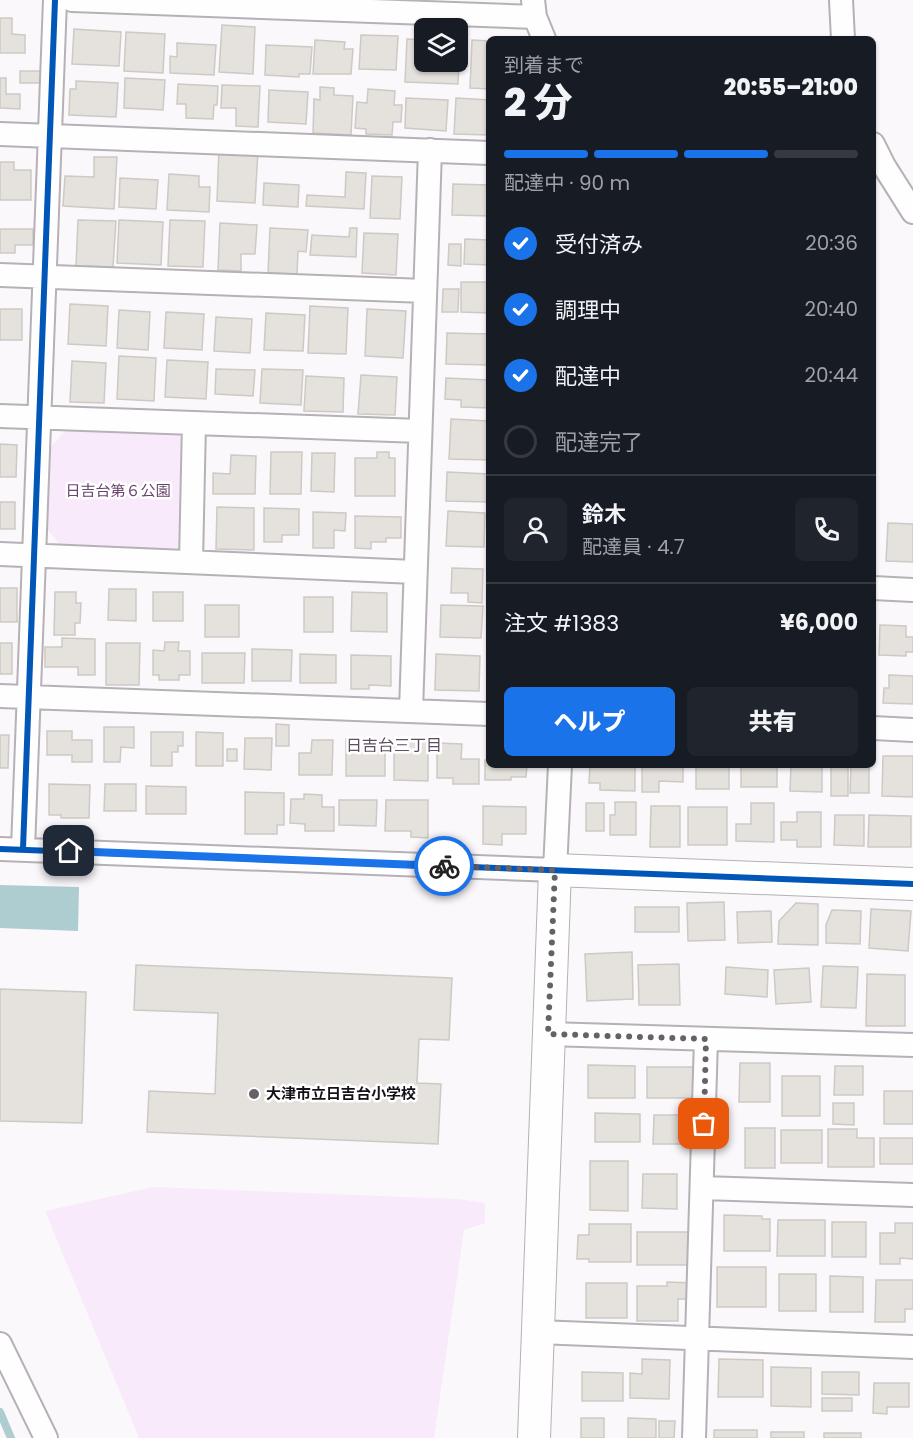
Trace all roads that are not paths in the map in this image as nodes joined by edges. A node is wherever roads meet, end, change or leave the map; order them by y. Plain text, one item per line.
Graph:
1 (55, 0) edge
2 (72, 0) edge
3 (842, 0) edge
4 (236, 3) edge
5 (534, 9) edge
6 (543, 36) edge
7 (843, 36) edge
8 (0, 134) edge
9 (50, 136) junction
10 (429, 150) junction
11 (876, 150) edge
12 (486, 153) edge
13 (913, 213) edge
14 (0, 275) edge
15 (44, 277) junction
16 (425, 291) junction
17 (0, 416) edge
18 (39, 418) junction
19 (194, 423) junction
20 (420, 431) junction
21 (0, 554) edge
22 (34, 556) junction
23 (191, 562) junction
24 (415, 572) junction
25 (876, 588) edge
26 (913, 590) edge
27 (0, 696) edge
28 (29, 697) junction
29 (411, 711) junction
30 (486, 714) edge
31 (876, 728) edge
32 (913, 730) edge
33 (560, 768) edge
34 (0, 849) edge
35 (23, 849) junction
36 (555, 870) junction
37 (913, 884) edge
38 (548, 1034) junction
39 (706, 1039) junction
40 (913, 1045) edge
41 (702, 1188) junction
42 (913, 1195) edge
43 (538, 1332) junction
44 (697, 1338) junction
45 (0, 1344) edge
46 (913, 1347) edge
47 (46, 1438) edge
48 (534, 1438) edge
49 (693, 1438) edge

1 - 9 street
2 - 4 street
3 - 7 street
4 - 5 street
5 - 6 street
8 - 9 street
9 - 10 street
9 - 15 street
10 - 12 street
10 - 16 street
11 - 13 street
14 - 15 street
15 - 16 street
15 - 18 street
16 - 20 street
17 - 18 street
18 - 19 street
18 - 22 street
19 - 20 street
19 - 23 street
20 - 24 street
21 - 22 street
22 - 23 street
22 - 28 street
23 - 24 street
24 - 29 street
25 - 26 street
27 - 28 street
28 - 29 street
28 - 35 street
29 - 30 street
31 - 32 street
33 - 36 street
34 - 35 street
35 - 36 street
36 - 37 street
36 - 38 street
38 - 39 street
38 - 43 street
39 - 40 street
39 - 41 street
41 - 42 street
41 - 44 street
43 - 44 street
43 - 48 street
44 - 46 street
44 - 49 street
45 - 47 street

